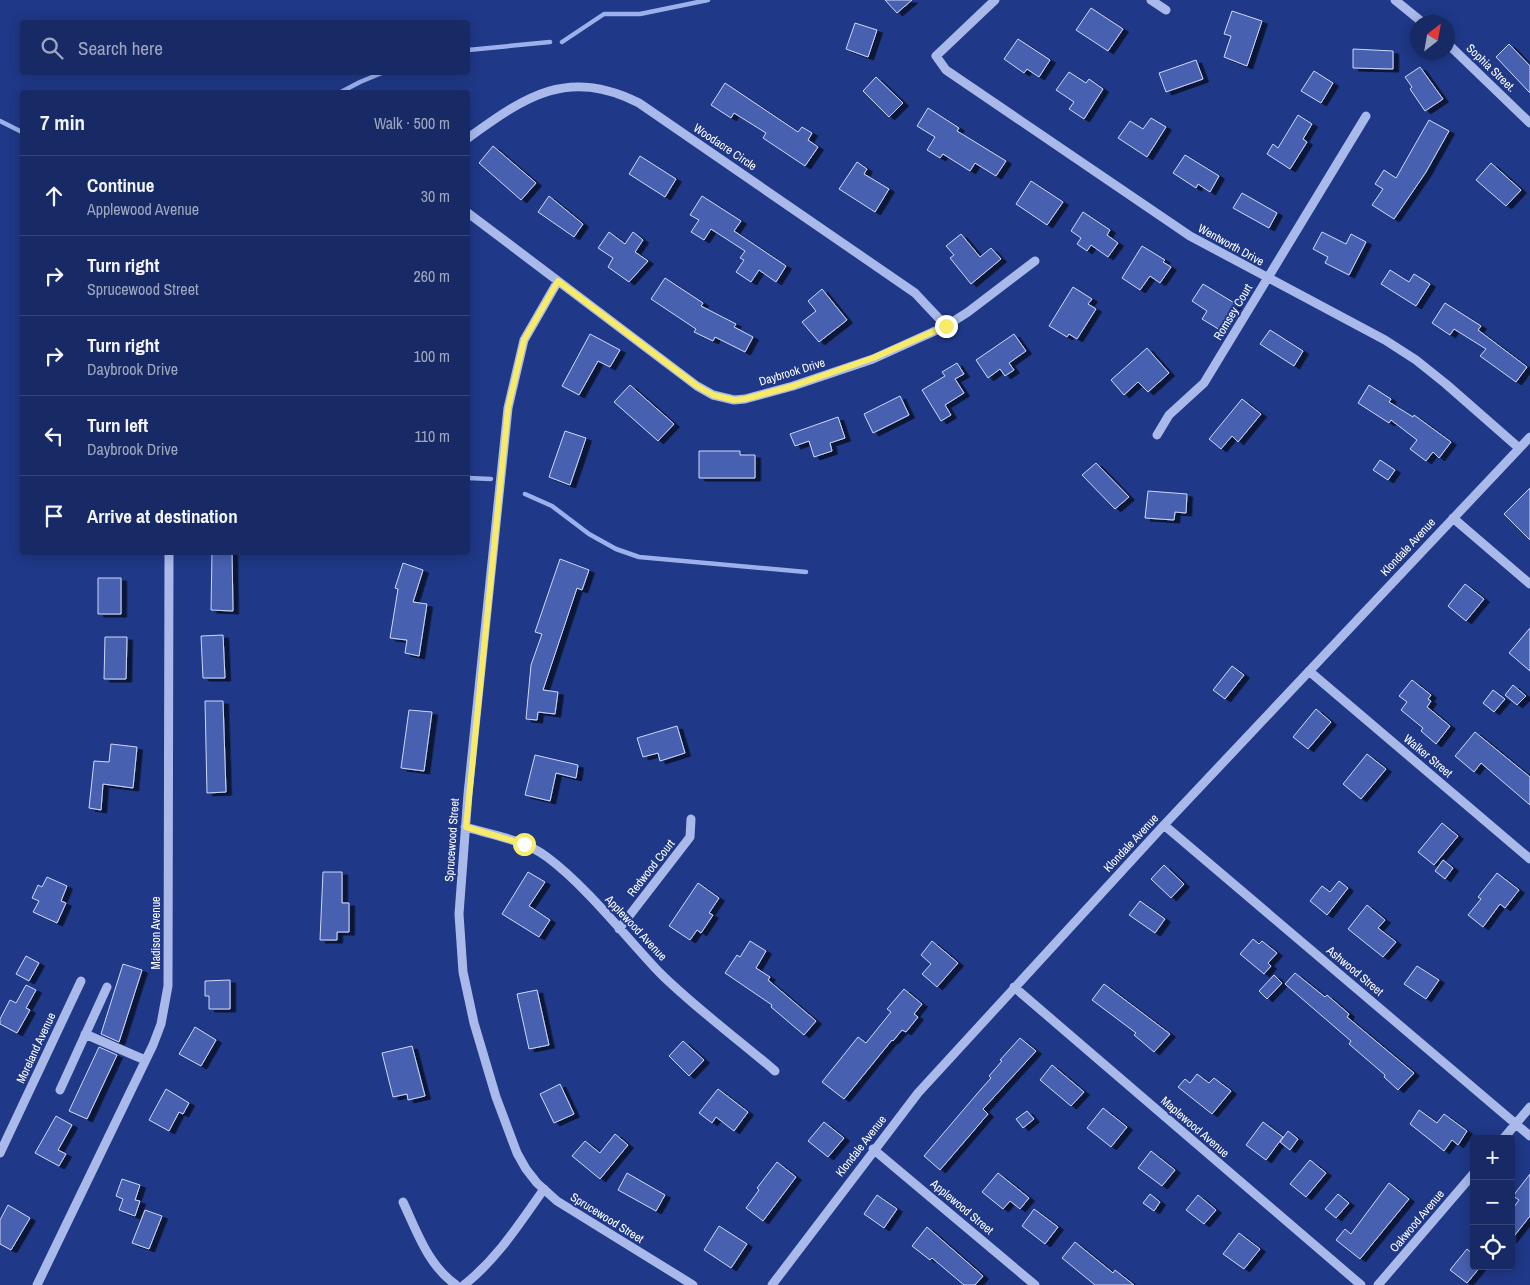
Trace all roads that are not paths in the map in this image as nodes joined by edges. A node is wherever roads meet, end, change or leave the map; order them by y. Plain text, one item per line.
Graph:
1 (995, 0) edge
2 (1151, 0) edge
3 (1395, 0) edge
4 (1166, 10) dead end
5 (1413, 15) edge
6 (1455, 51) edge
7 (1366, 116) dead end
8 (1530, 123) edge
9 (470, 137) edge
10 (470, 215) edge
11 (1035, 260) dead end
12 (1268, 279) junction
13 (558, 281) junction
14 (946, 326) junction
15 (1158, 435) dead end
16 (1530, 436) edge
17 (1519, 448) junction
18 (1453, 518) junction
19 (169, 555) edge
20 (1530, 584) edge
21 (1309, 671) junction
22 (691, 819) dead end
23 (1164, 825) junction
24 (466, 827) junction
25 (1530, 859) edge
26 (619, 928) junction
27 (81, 981) dead end
28 (107, 987) dead end
29 (1014, 987) junction
30 (86, 1034) junction
31 (145, 1060) junction
32 (775, 1071) dead end
33 (60, 1090) dead end
34 (1530, 1107) edge
35 (1516, 1124) junction
36 (1506, 1135) edge
37 (1530, 1136) edge
38 (873, 1149) junction
39 (0, 1153) edge
40 (1470, 1178) edge
41 (544, 1189) junction
42 (403, 1202) dead end
43 (37, 1285) edge
44 (456, 1285) edge
45 (464, 1285) edge
46 (693, 1285) edge
47 (772, 1285) edge
48 (1036, 1285) edge
49 (1361, 1285) edge
50 (1378, 1285) edge

1 - 12 street, Wentworth Drive
2 - 4 street
3 - 5 street
6 - 8 street, Sophia Street.
7 - 12 street, Romsey Court
9 - 14 street, Woodacre Circle
10 - 13 street, Daybrook Drive
11 - 14 street, Daybrook Drive
12 - 15 street, Romsey Court
12 - 17 street, Wentworth Drive
13 - 14 street, Daybrook Drive
13 - 24 street, Sprucewood Street
16 - 17 street, Klondale Avenue
17 - 18 street, Klondale Avenue
18 - 20 street
18 - 21 street, Klondale Avenue
19 - 31 street, Madison Avenue
21 - 23 street, Klondale Avenue
21 - 25 street, Walker Street
22 - 26 street, Redwood Court
23 - 29 street, Klondale Avenue
23 - 35 street, Ashwood Street
24 - 26 street, Applewood Avenue
24 - 41 street, Sprucewood Street
26 - 32 street, Applewood Avenue
27 - 39 street, Moreland Avenue
28 - 30 street
29 - 38 street, Klondale Avenue
29 - 49 street, Maplewood Avenue
30 - 31 street
30 - 33 street
31 - 43 street, Madison Avenue
34 - 35 street
35 - 36 street
35 - 37 street, Ashwood Street
38 - 47 street, Klondale Avenue
38 - 48 street, Applewood Street
40 - 50 street, Oakwood Avenue
41 - 45 street
41 - 46 street, Sprucewood Street
42 - 44 street

